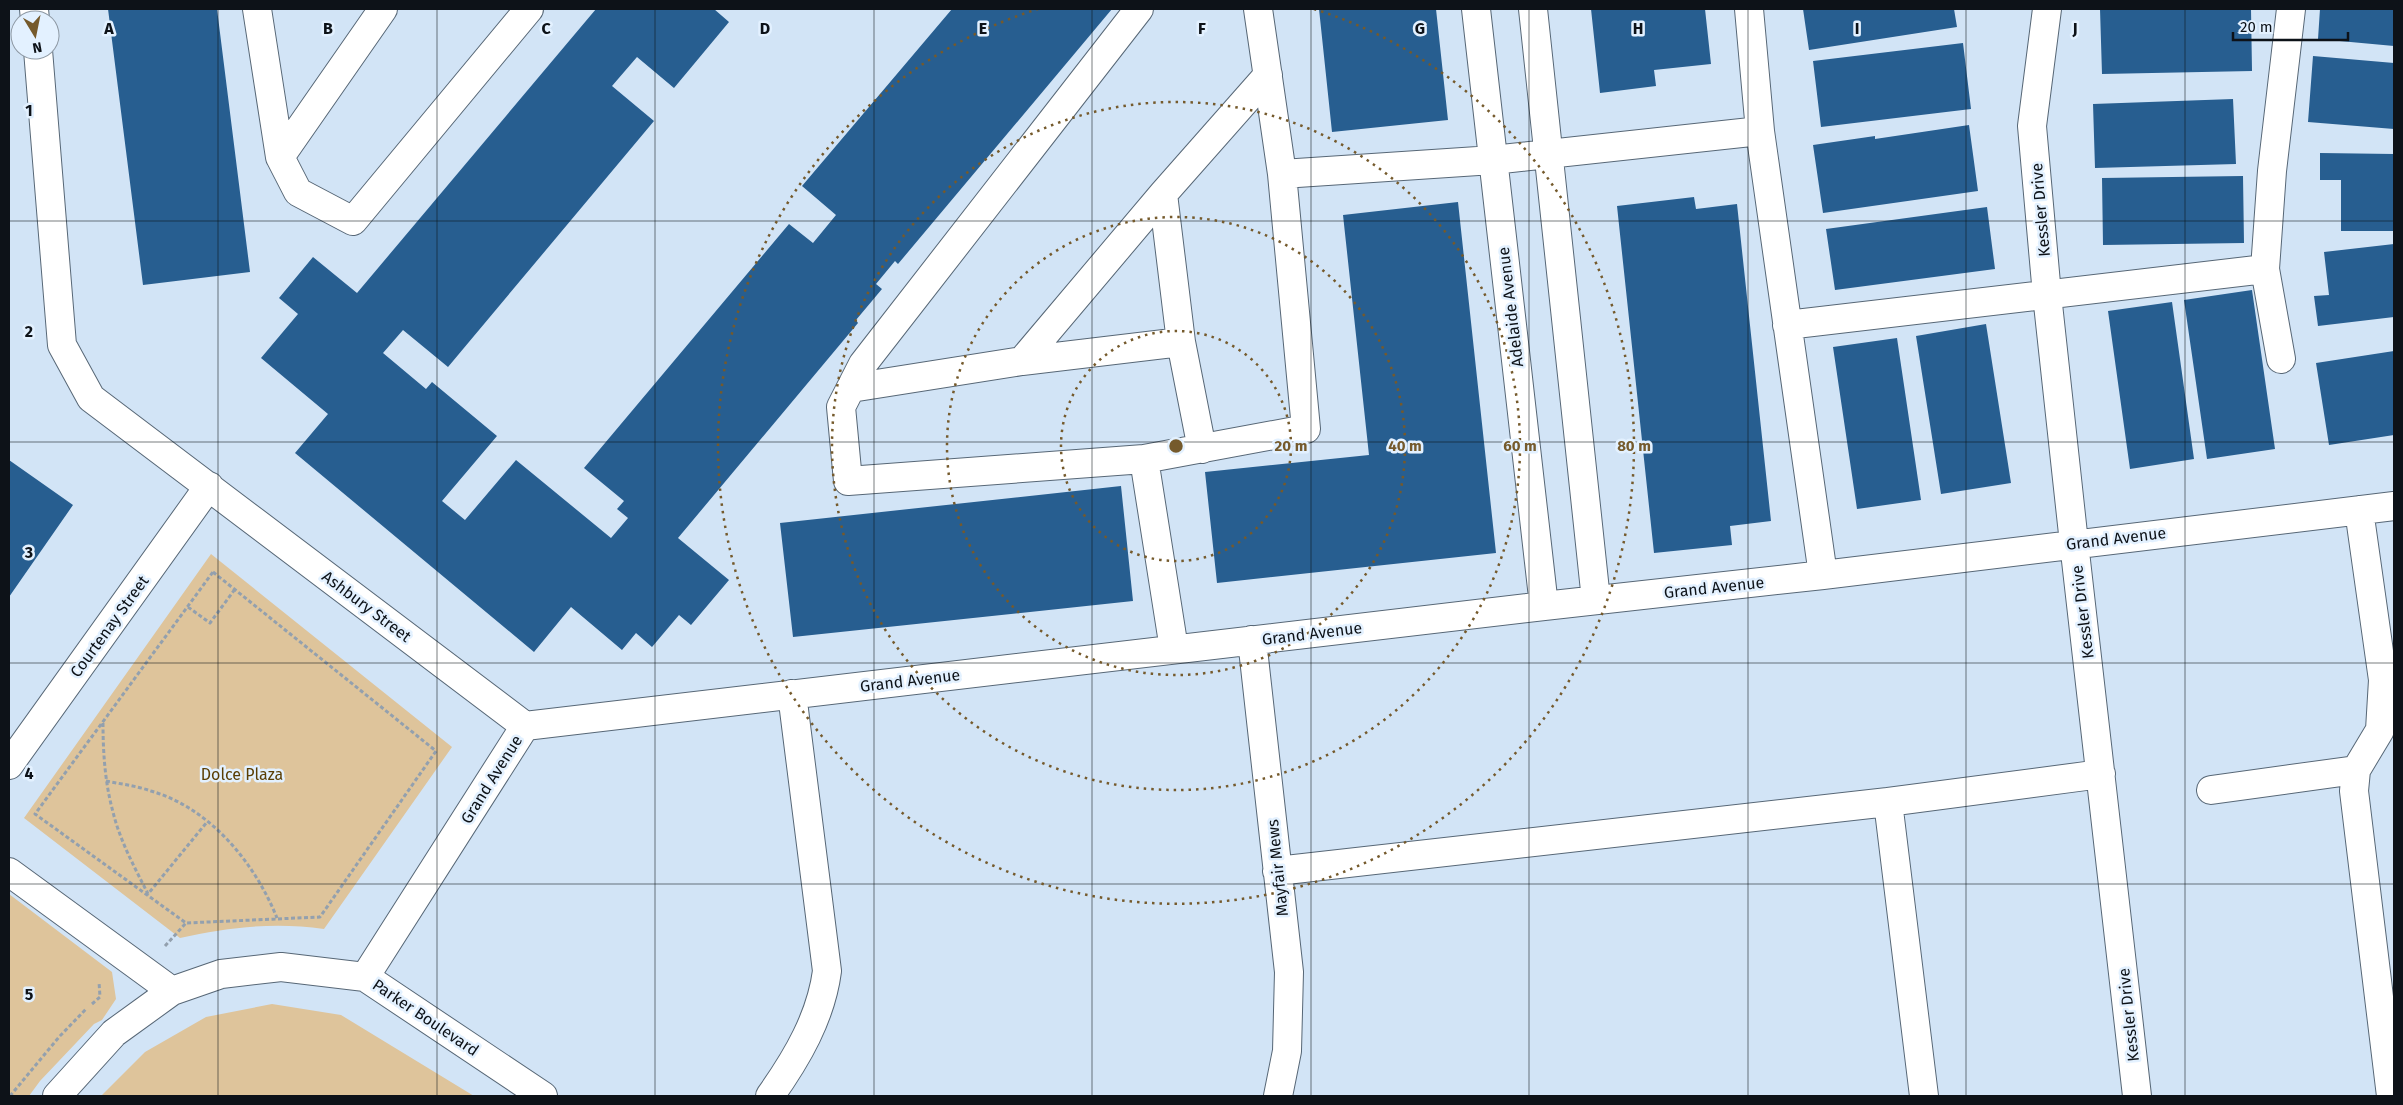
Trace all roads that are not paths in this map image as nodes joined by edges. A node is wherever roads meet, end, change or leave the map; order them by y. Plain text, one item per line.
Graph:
1 (257, 9) edge
2 (383, 9) edge
3 (529, 9) edge
4 (1139, 9) edge
5 (1258, 9) edge
6 (1476, 9) edge
7 (1533, 9) edge
8 (1749, 9) edge
9 (2046, 9) edge
10 (2291, 9) edge
11 (39, 60) edge
12 (1268, 75) junction
13 (1760, 131) junction
14 (1549, 152) junction
15 (280, 157) junction
16 (1493, 160) junction
17 (1282, 174) junction
18 (1163, 194) junction
19 (2266, 269) junction
20 (2047, 295) junction
21 (1787, 325) junction
22 (1181, 342) junction
23 (2281, 360) dead end
24 (1022, 361) junction
25 (851, 388) junction
26 (1202, 449) junction
27 (1144, 459) junction
28 (209, 486) junction
29 (2394, 506) edge
30 (2359, 510) junction
31 (2074, 543) junction
32 (1823, 575) junction
33 (1596, 600) junction
34 (1544, 606) junction
35 (1252, 640) junction
36 (1174, 650) junction
37 (792, 694) junction
38 (525, 726) junction
39 (9, 765) edge
40 (2356, 770) junction
41 (2101, 774) junction
42 (2211, 790) dead end
43 (1888, 802) junction
44 (1277, 871) junction
45 (9, 872) edge
46 (366, 977) junction
47 (172, 991) junction
48 (56, 1096) edge
49 (543, 1096) edge
50 (770, 1096) edge
51 (1278, 1096) edge
52 (1924, 1096) edge
53 (2137, 1096) edge
54 (2391, 1096) edge

1 - 15 street
2 - 15 street
3 - 15 street
4 - 25 street
5 - 12 street
6 - 16 street, Adelaide Avenue
7 - 14 street
8 - 13 street
9 - 20 street, Kessler Drive
10 - 19 street
11 - 28 street, Ashbury Street
12 - 17 street
12 - 18 street
13 - 14 street
13 - 21 street
14 - 16 street
14 - 33 street
16 - 17 street
16 - 34 street, Adelaide Avenue
17 - 26 street
18 - 22 street
18 - 24 street
19 - 20 street
19 - 23 street
20 - 21 street
20 - 31 street, Kessler Drive
21 - 32 street
22 - 24 street
22 - 26 street
24 - 25 street
25 - 27 street
26 - 27 street
27 - 36 street
28 - 38 street, Ashbury Street
28 - 39 street, Courtenay Street
29 - 30 street, Grand Avenue
30 - 31 street, Grand Avenue
30 - 40 street
31 - 32 street, Grand Avenue
31 - 41 street, Kessler Drive
32 - 33 street, Grand Avenue
33 - 34 street, Grand Avenue
34 - 35 street, Grand Avenue
35 - 36 street, Grand Avenue
35 - 44 street, Mayfair Mews
36 - 37 street, Grand Avenue
37 - 38 street, Grand Avenue
37 - 50 street
38 - 46 street, Grand Avenue
40 - 42 street
40 - 54 street
41 - 43 street
41 - 53 street, Kessler Drive
43 - 44 street
43 - 52 street
44 - 51 street, Mayfair Mews
45 - 47 street
46 - 47 street, Parker Boulevard
46 - 49 street, Parker Boulevard
47 - 48 street

